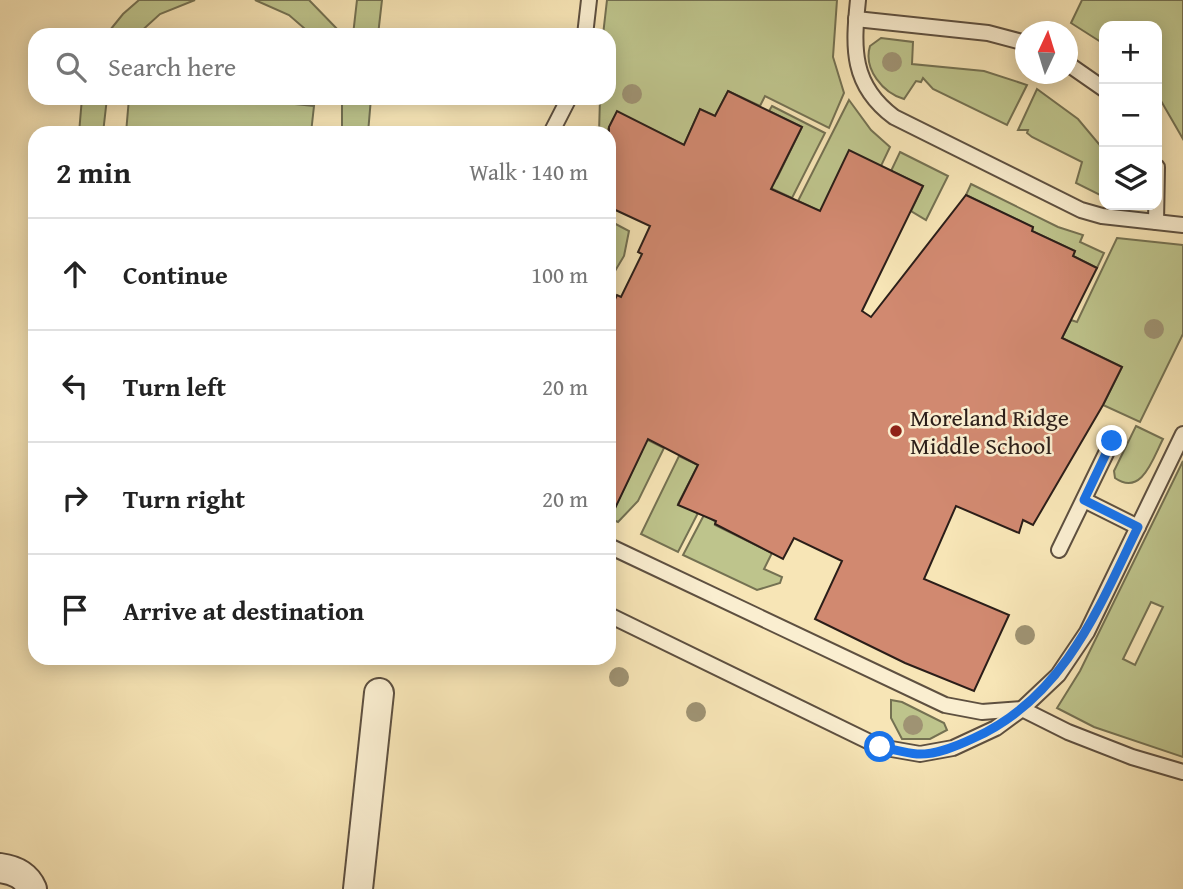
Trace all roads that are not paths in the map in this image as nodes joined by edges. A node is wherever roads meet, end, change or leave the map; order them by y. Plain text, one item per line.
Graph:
1 (589, 0) edge
2 (858, 0) edge
3 (856, 19) junction
4 (586, 28) edge
5 (1015, 40) edge
6 (1078, 71) edge
7 (1099, 86) edge
8 (565, 105) edge
9 (555, 126) edge
10 (1156, 210) edge
11 (1156, 222) junction
12 (1183, 225) edge
13 (1183, 434) edge
14 (1112, 441) dead end
15 (1084, 500) junction
16 (1138, 527) junction
17 (616, 549) edge
18 (1059, 550) dead end
19 (616, 618) edge
20 (379, 693) dead end
21 (1022, 709) junction
22 (1183, 772) edge
23 (0, 868) edge
24 (32, 889) edge
25 (358, 889) edge

1 - 4 lane
2 - 3 lane
3 - 5 lane
3 - 11 lane
6 - 7 lane
8 - 9 lane
10 - 11 lane
11 - 12 lane
13 - 16 lane
14 - 15 lane
15 - 16 lane
15 - 18 lane
16 - 21 lane
17 - 21 lane
19 - 21 lane
20 - 25 street
21 - 22 lane
23 - 24 street

